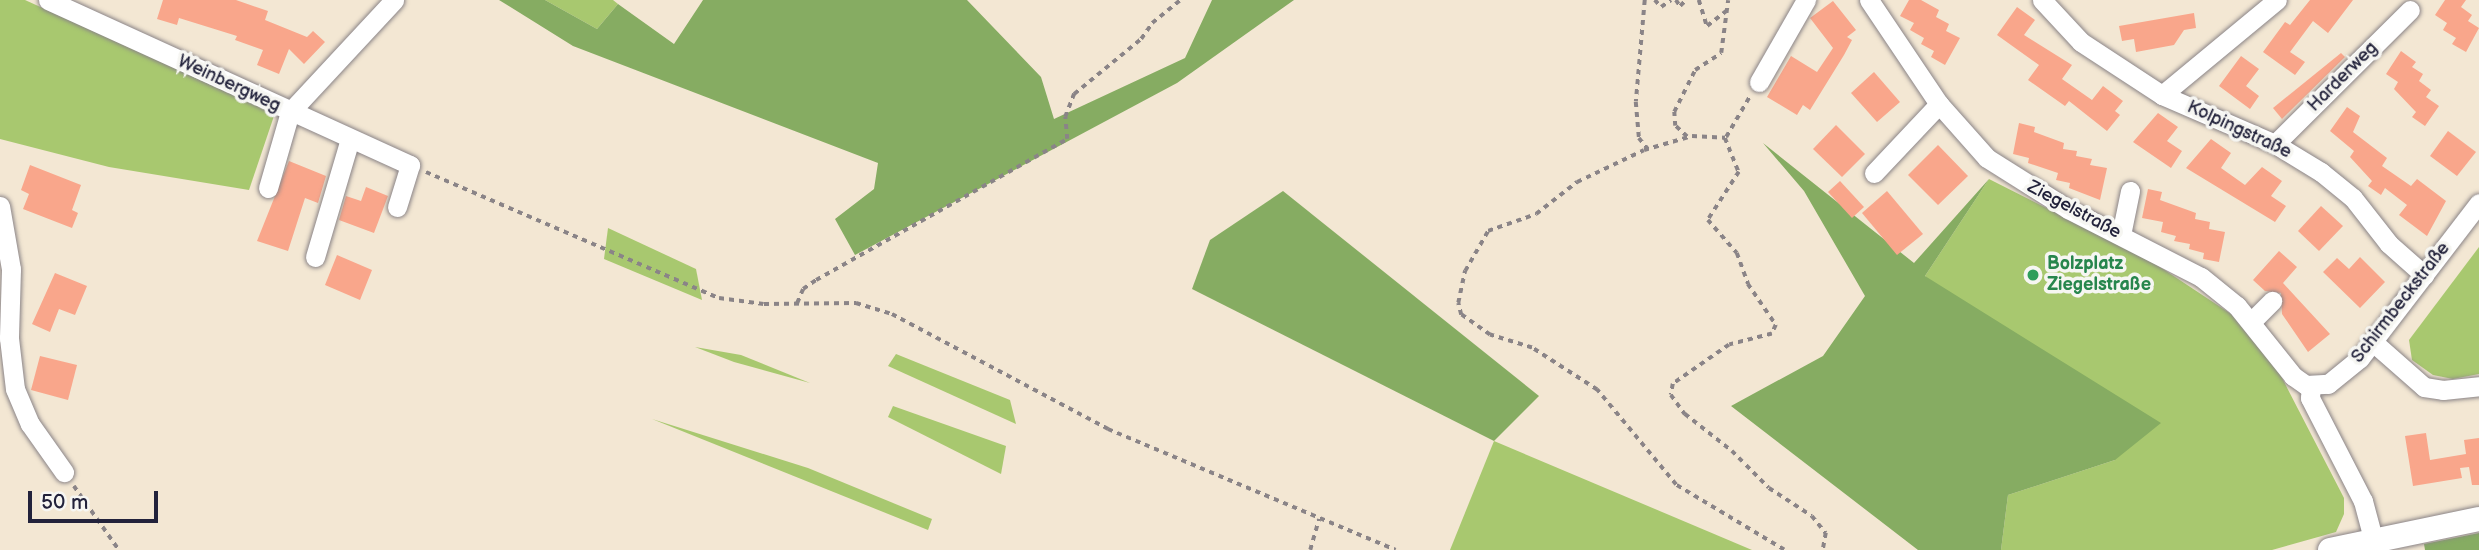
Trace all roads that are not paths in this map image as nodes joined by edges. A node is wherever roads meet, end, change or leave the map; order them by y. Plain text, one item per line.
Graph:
1 (48, 0) edge
2 (394, 0) edge
3 (1807, 0) edge
4 (1869, 0) edge
5 (2042, 0) edge
6 (2277, 0) edge
7 (2410, 10) dead end
8 (1759, 82) road end
9 (2162, 95) junction
10 (1939, 104) junction
11 (290, 112) junction
12 (350, 139) junction
13 (2275, 144) junction
14 (1874, 173) dead end
15 (268, 188) dead end
16 (2130, 191) dead end
17 (2479, 203) edge
18 (0, 206) edge
19 (397, 207) dead end
20 (2121, 235) junction
21 (315, 257) dead end
22 (2424, 275) junction
23 (2272, 301) dead end
24 (5, 304) edge
25 (2251, 322) junction
26 (2373, 342) junction
27 (2479, 386) edge
28 (2311, 387) junction
29 (64, 472) road end
30 (2479, 519) edge
31 (2384, 541) edge
32 (2330, 550) edge

1 - 11 street, Weinbergweg
2 - 11 street
3 - 8 street
4 - 10 street, Ziegelstraße
5 - 9 street, Kolpingstraße
6 - 9 street
7 - 13 street, Harderweg
9 - 13 street, Kolpingstraße
10 - 14 street
10 - 20 street, Ziegelstraße
11 - 12 street, Weinbergweg
11 - 15 street
12 - 19 street, Weinbergweg
12 - 21 street
13 - 22 street, Kolpingstraße
16 - 20 street
17 - 22 street, Schirmbeckstraße
18 - 24 street
20 - 25 street, Ziegelstraße
22 - 26 street, Schirmbeckstraße
23 - 25 street
24 - 29 street
25 - 28 street, Ziegelstraße
26 - 27 street
26 - 28 street, Schirmbeckstraße
28 - 31 street
30 - 31 main road
31 - 32 main road

